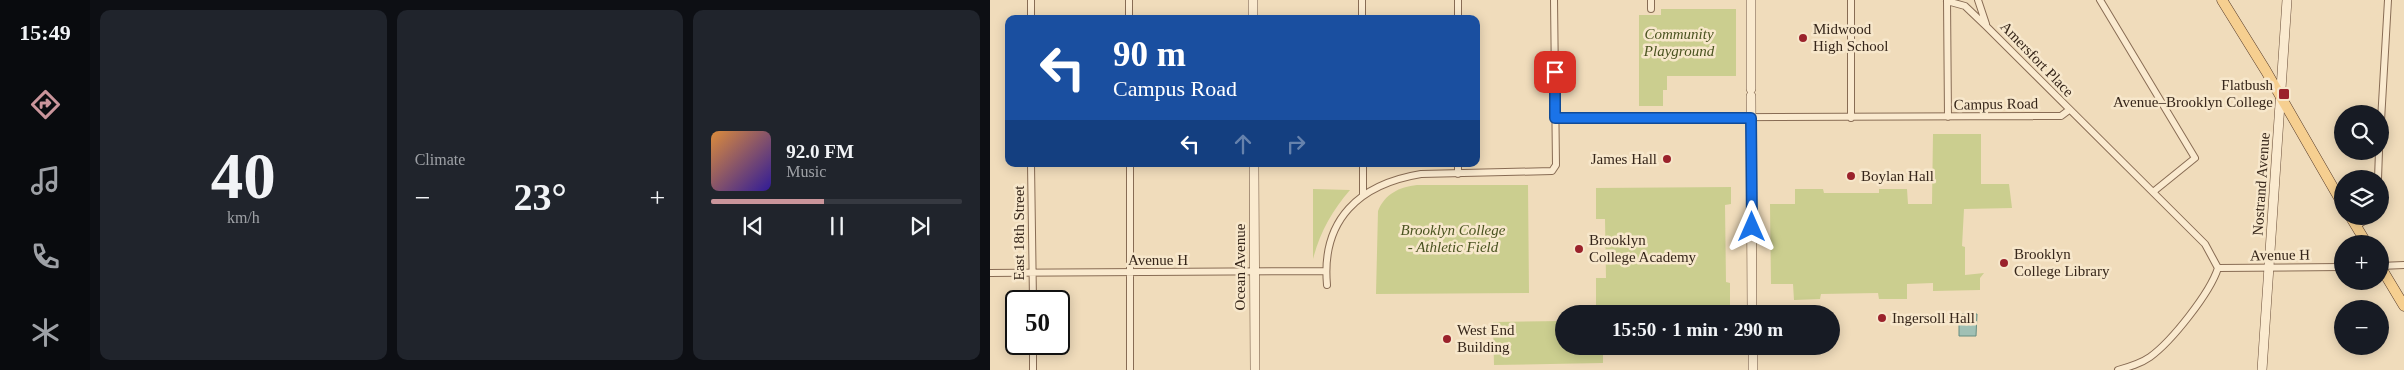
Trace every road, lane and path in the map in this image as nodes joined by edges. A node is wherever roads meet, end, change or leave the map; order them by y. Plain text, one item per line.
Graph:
1 (1031, 0) edge
2 (1129, 0) edge
3 (1253, 0) edge
4 (1362, 0) edge
5 (1458, 0) edge
6 (1554, 0) edge
7 (1651, 0) edge
8 (1751, 0) edge
9 (1851, 0) edge
10 (1978, 0) edge
11 (2100, 0) edge
12 (2222, 0) edge
13 (2288, 0) edge
14 (2388, 0) edge
15 (1948, 1) edge
16 (1651, 9) dead end
17 (1031, 15) edge
18 (1129, 15) edge
19 (1253, 15) edge
20 (1362, 15) edge
21 (1458, 15) edge
22 (1986, 26) junction
23 (2281, 97) junction
24 (2382, 105) edge
25 (2069, 110) junction
26 (1948, 117) junction
27 (1555, 118) junction
28 (1751, 118) junction
29 (1851, 118) junction
30 (1032, 167) edge
31 (1130, 167) edge
32 (1254, 167) edge
33 (1362, 167) edge
34 (1458, 167) edge
35 (1458, 174) junction
36 (2334, 189) edge
37 (2153, 192) junction
38 (1363, 194) junction
39 (2356, 226) edge
40 (2362, 235) edge
41 (2404, 265) edge
42 (2389, 266) edge
43 (2334, 267) edge
44 (2218, 268) junction
45 (2269, 268) junction
46 (1130, 272) junction
47 (1254, 272) junction
48 (1326, 272) junction
49 (990, 273) edge
50 (1032, 273) junction
51 (2389, 281) edge
52 (1327, 285) dead end
53 (1032, 290) edge
54 (1752, 305) edge
55 (2404, 306) edge
56 (1033, 355) edge
57 (1752, 355) edge
58 (1033, 370) edge
59 (1130, 370) edge
60 (1254, 370) edge
61 (1753, 370) edge
62 (2118, 370) edge
63 (2262, 370) edge

1 - 17 street
2 - 18 street
3 - 19 main road
4 - 20 street
5 - 21 street
6 - 27 street
7 - 16 street
8 - 28 main road
9 - 29 street
10 - 22 street, Amersfort Place
11 - 37 street
12 - 23 main road
13 - 23 main road, Nostrand Avenue
14 - 24 street
15 - 22 street, Amersfort Place
15 - 26 street
22 - 25 street, Amersfort Place
23 - 36 main road
23 - 45 main road, Nostrand Avenue
25 - 26 street, Campus Road
25 - 37 street
26 - 29 street, Campus Road
27 - 28 street, Campus Road
27 - 35 street
28 - 29 street, Campus Road
28 - 54 main road
30 - 50 street, East 18th Street
31 - 46 street
32 - 47 main road, Ocean Avenue
33 - 38 street
34 - 35 street
35 - 38 street
37 - 44 street
38 - 48 street
39 - 40 main road
41 - 42 street
43 - 45 street, Avenue H
44 - 45 street, Avenue H
44 - 62 street
45 - 63 main road, Nostrand Avenue
46 - 47 street, Avenue H
46 - 50 street, Avenue H
46 - 59 street
47 - 48 street, Avenue H
47 - 60 main road, Ocean Avenue
48 - 52 street
49 - 50 street, Avenue H
50 - 53 street, East 18th Street
51 - 55 main road
56 - 58 street
57 - 61 main road

